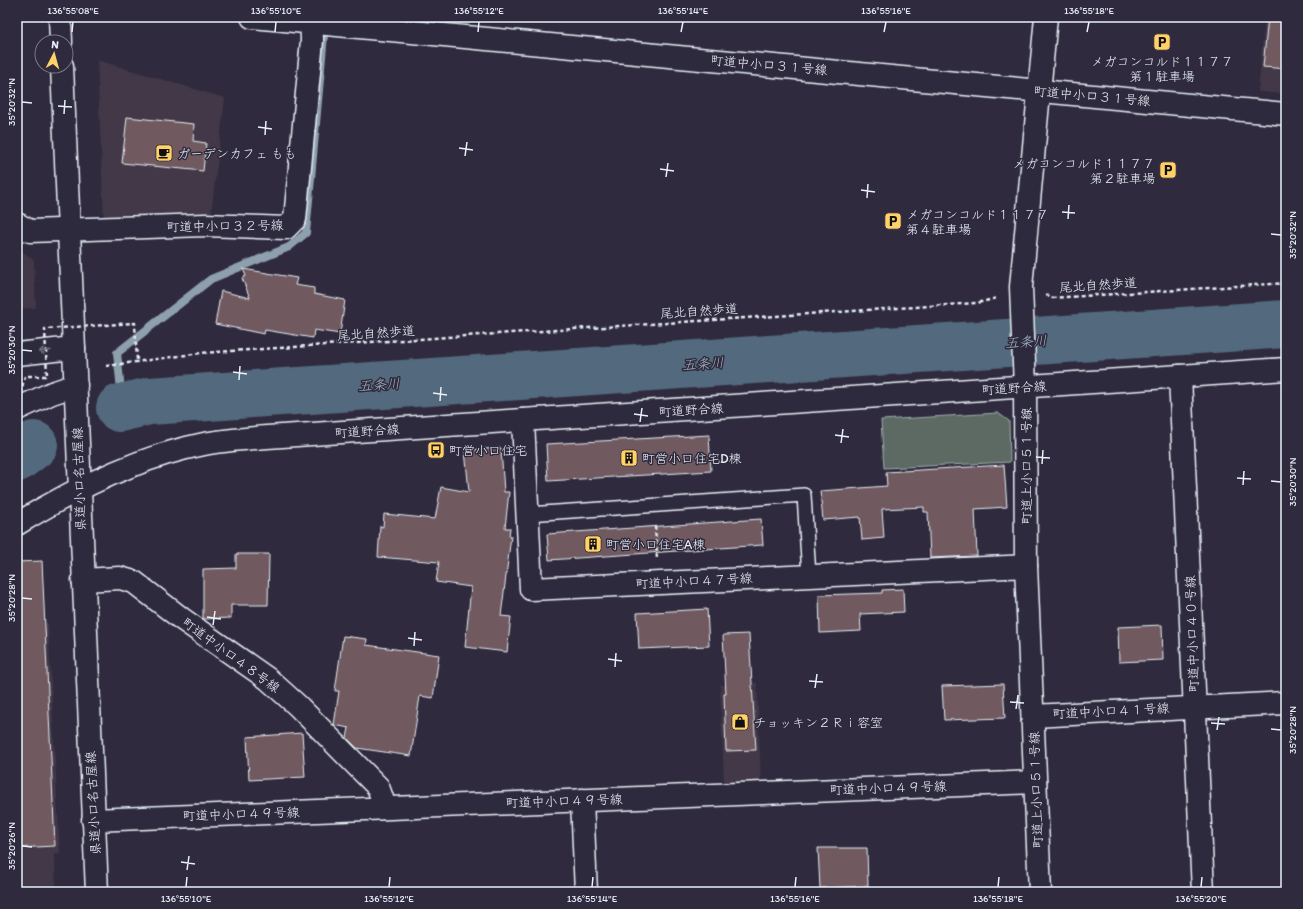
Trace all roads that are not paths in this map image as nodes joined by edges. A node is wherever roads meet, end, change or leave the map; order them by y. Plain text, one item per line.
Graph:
1 (60, 17) edge
2 (252, 17) edge
3 (1046, 17) edge
4 (311, 19) edge
5 (61, 34) edge
6 (62, 74) edge
7 (1040, 91) junction
8 (1286, 114) edge
9 (17, 224) edge
10 (69, 230) junction
11 (74, 348) junction
12 (17, 354) edge
13 (1286, 369) edge
14 (1180, 376) junction
15 (1025, 381) junction
16 (76, 385) junction
17 (17, 408) edge
18 (523, 420) junction
19 (80, 481) junction
20 (528, 514) junction
21 (17, 524) edge
22 (1026, 566) junction
23 (809, 576) junction
24 (83, 580) junction
25 (1286, 703) edge
26 (1195, 706) junction
27 (1032, 716) junction
28 (1035, 782) junction
29 (582, 800) junction
30 (383, 808) junction
31 (93, 820) junction
32 (96, 892) edge
33 (586, 892) edge
34 (1040, 892) edge
35 (1203, 892) edge

1 - 5 street
2 - 4 street, 町道中小口３１号線
3 - 7 street, 町道上小口５１号線
4 - 7 street, 町道中小口３１号線
4 - 10 street, 町道中小口３２号線
6 - 10 street, 県道小口名古屋線
7 - 8 street, 町道中小口３１号線
7 - 15 street, 町道上小口５１号線
9 - 10 street, 町道中小口３２号線
10 - 11 street, 県道小口名古屋線
11 -> 12 street
11 - 16 street, 県道小口名古屋線
13 - 14 street, 町道野合線
14 - 15 street, 町道野合線
14 - 26 street, 町道中小口４０号線
15 - 18 street, 町道野合線
15 - 22 street, 町道上小口５１号線
16 - 17 street
16 - 19 street, 県道小口名古屋線
18 - 19 street, 町道野合線
18 - 20 street, 町道中小口４７号線
19 - 21 street, 町道野合線
19 - 24 street, 県道小口名古屋線
20 - 23 street, 町道中小口４７号線
20 - 23 lane
22 - 23 street, 町道中小口４７号線
22 - 27 street, 町道上小口５１号線
24 - 30 street, 町道中小口４８号線
24 - 31 street, 県道小口名古屋線
25 - 26 street, 町道中小口４１号線
26 - 27 street, 町道中小口４１号線
26 - 35 street, 町道中小口４０号線
27 - 28 street, 町道上小口５１号線
28 - 29 street, 町道中小口４９号線
28 - 34 street, 町道上小口５１号線
29 - 30 street, 町道中小口４９号線
29 - 33 street
30 - 31 street, 町道中小口４９号線
31 - 32 street, 県道小口名古屋線

